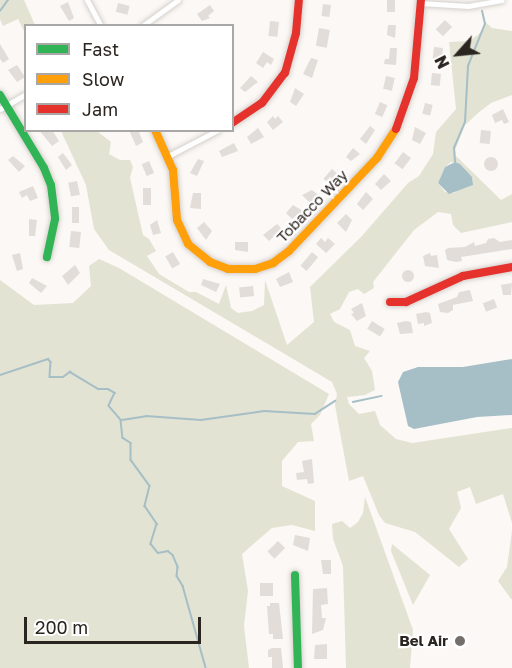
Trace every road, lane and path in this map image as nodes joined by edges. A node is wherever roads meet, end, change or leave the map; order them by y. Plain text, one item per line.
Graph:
1 (87, 0) edge
2 (178, 0) edge
3 (299, 0) edge
4 (501, 0) edge
5 (421, 2) edge
6 (99, 24) edge
7 (145, 24) edge
8 (0, 94) edge
9 (24, 95) edge
10 (3, 107) edge
11 (234, 122) edge
12 (156, 132) edge
13 (214, 132) edge
14 (168, 156) junction
15 (46, 257) dead end
16 (512, 267) edge
17 (390, 302) dead end
18 (295, 575) dead end
19 (298, 668) edge

1 - 6 street
2 - 7 street
3 - 11 street
4 - 5 street
5 - 14 street, Tobacco Way
8 - 10 street
9 - 10 street
10 - 15 street
12 - 14 street, Tobacco Way
13 - 14 street
16 - 17 street
18 - 19 street

